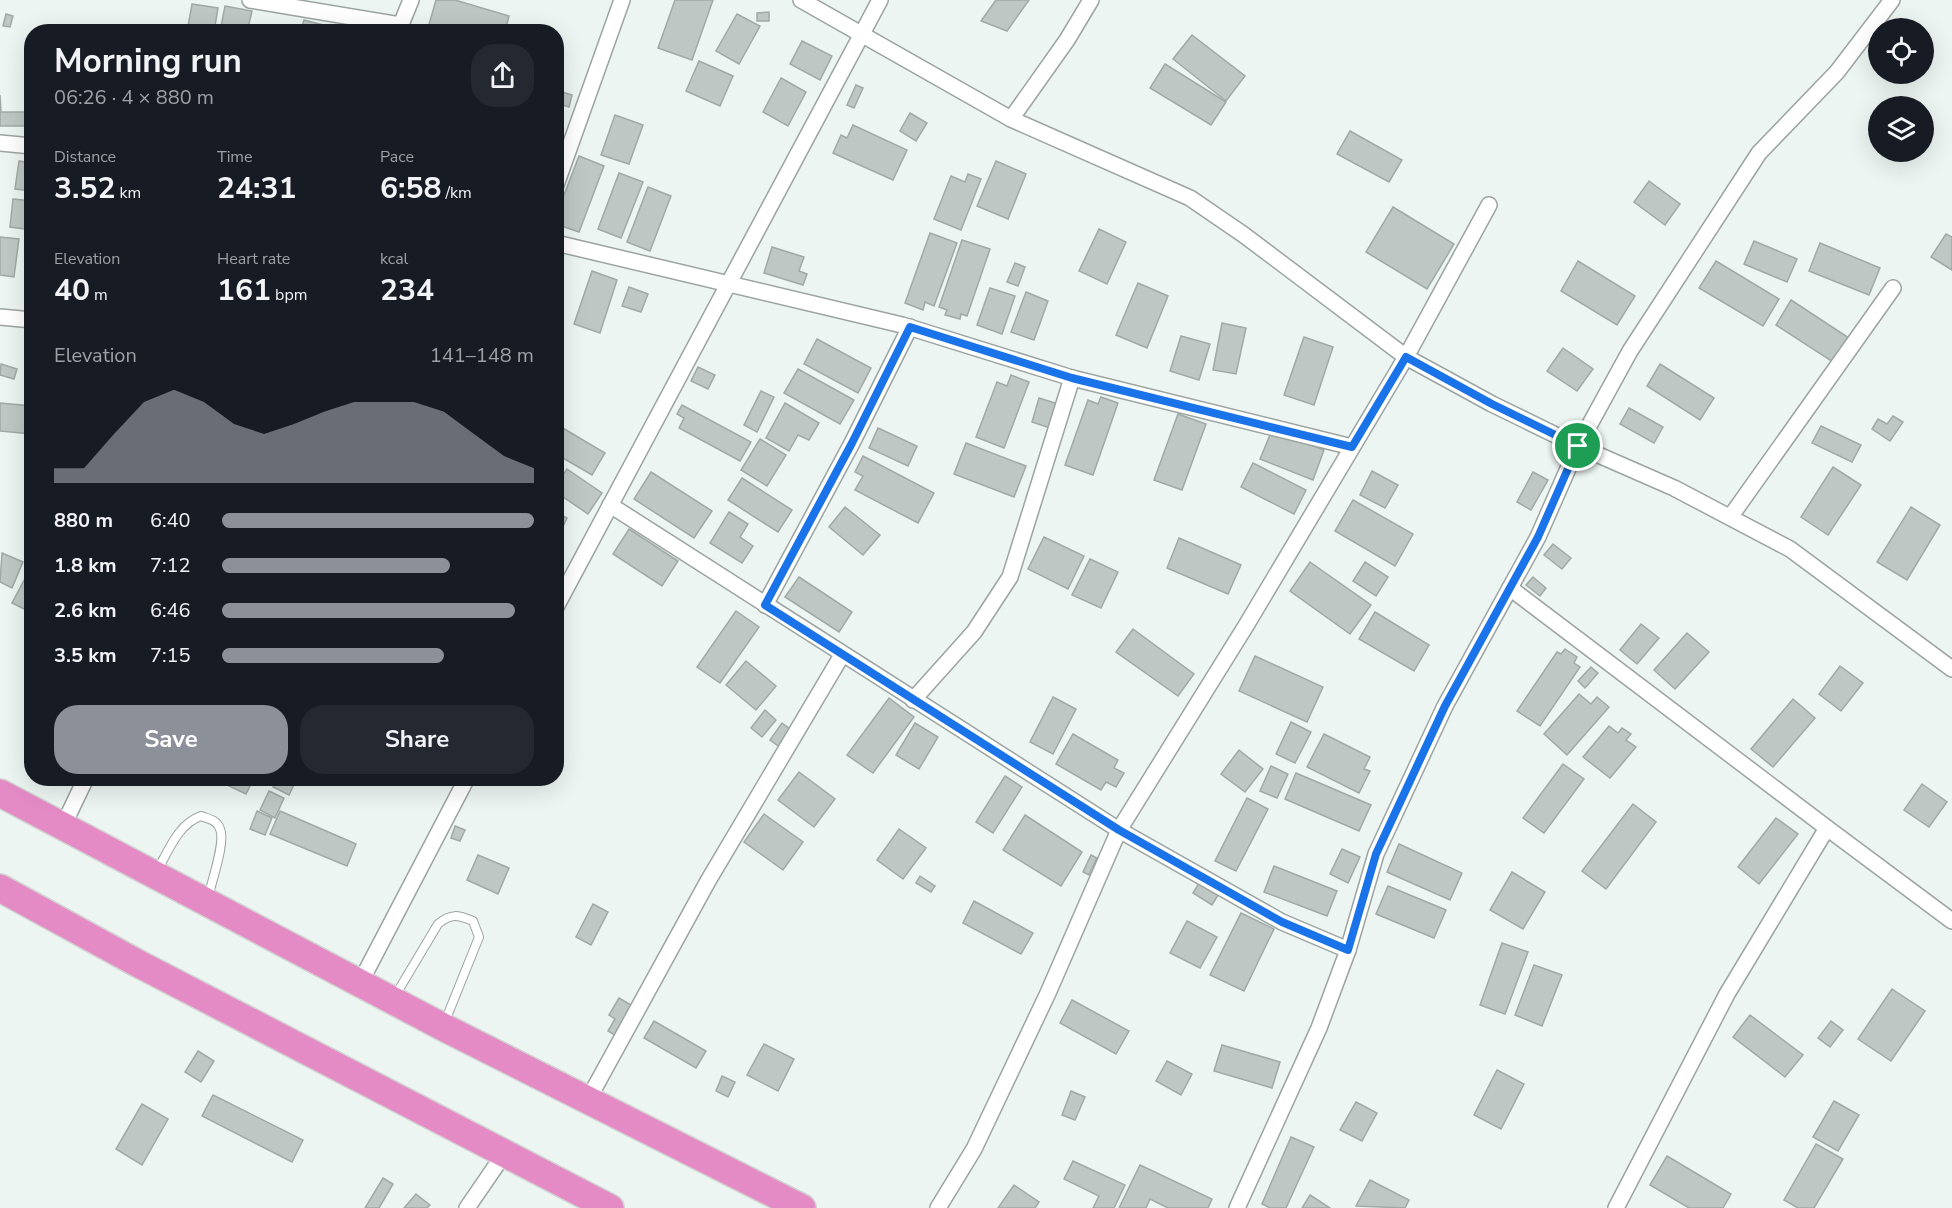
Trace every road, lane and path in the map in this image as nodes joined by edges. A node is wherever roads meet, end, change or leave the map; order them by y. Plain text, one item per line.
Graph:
1 (250, 0) edge
2 (411, 0) edge
3 (622, 0) edge
4 (801, 0) edge
5 (880, 0) edge
6 (1091, 0) edge
7 (1892, 0) edge
8 (378, 24) edge
9 (401, 24) edge
10 (861, 35) junction
11 (1011, 119) junction
12 (0, 143) edge
13 (24, 145) edge
14 (564, 163) edge
15 (1489, 205) dead end
16 (564, 245) edge
17 (729, 283) junction
18 (1893, 288) dead end
19 (0, 316) edge
20 (24, 319) edge
21 (910, 327) junction
22 (1406, 357) junction
23 (1072, 378) junction
24 (1578, 446) junction
25 (1352, 447) junction
26 (610, 505) junction
27 (1731, 516) junction
28 (1510, 588) junction
29 (564, 592) edge
30 (765, 605) junction
31 (842, 655) junction
32 (1952, 669) edge
33 (913, 700) junction
34 (82, 786) edge
35 (463, 786) edge
36 (0, 793) edge
37 (63, 826) junction
38 (1827, 828) junction
39 (1119, 830) junction
40 (155, 875) junction
41 (0, 888) edge
42 (207, 903) junction
43 (1952, 921) edge
44 (1348, 950) junction
45 (360, 983) junction
46 (393, 1000) junction
47 (443, 1027) junction
48 (589, 1098) junction
49 (504, 1154) junction
50 (467, 1208) edge
51 (610, 1208) edge
52 (802, 1208) edge
53 (938, 1208) edge
54 (1237, 1208) edge
55 (1616, 1208) edge

1 - 8 street
2 - 9 street
3 - 14 street
4 - 10 street
5 - 10 street
6 - 11 street
7 - 24 street
10 - 11 street
10 - 17 street
11 - 22 street
12 - 13 street
15 - 22 street
16 - 17 street
17 - 21 street
17 - 26 street
18 - 27 street
19 - 20 street
21 - 23 street
21 - 30 street
22 - 24 street
22 - 25 street
23 - 25 street
23 - 33 street
24 - 27 street
24 - 28 street
25 - 39 street
26 - 29 street
26 - 30 street
27 - 32 street
28 - 38 street
28 - 44 street
30 - 31 street
31 - 33 street
31 - 48 street
33 - 39 street
34 - 37 street
35 - 45 street
36 - 37 highway
37 - 40 highway
38 - 43 street
38 - 55 street
39 - 44 street
39 - 53 street
40 - 42 highway
40 - 42 lane
41 - 49 highway
42 - 45 highway
44 - 54 street
45 - 46 highway
46 - 47 highway
46 - 47 lane
47 - 48 highway
48 - 52 highway
49 - 50 street
49 - 51 highway

